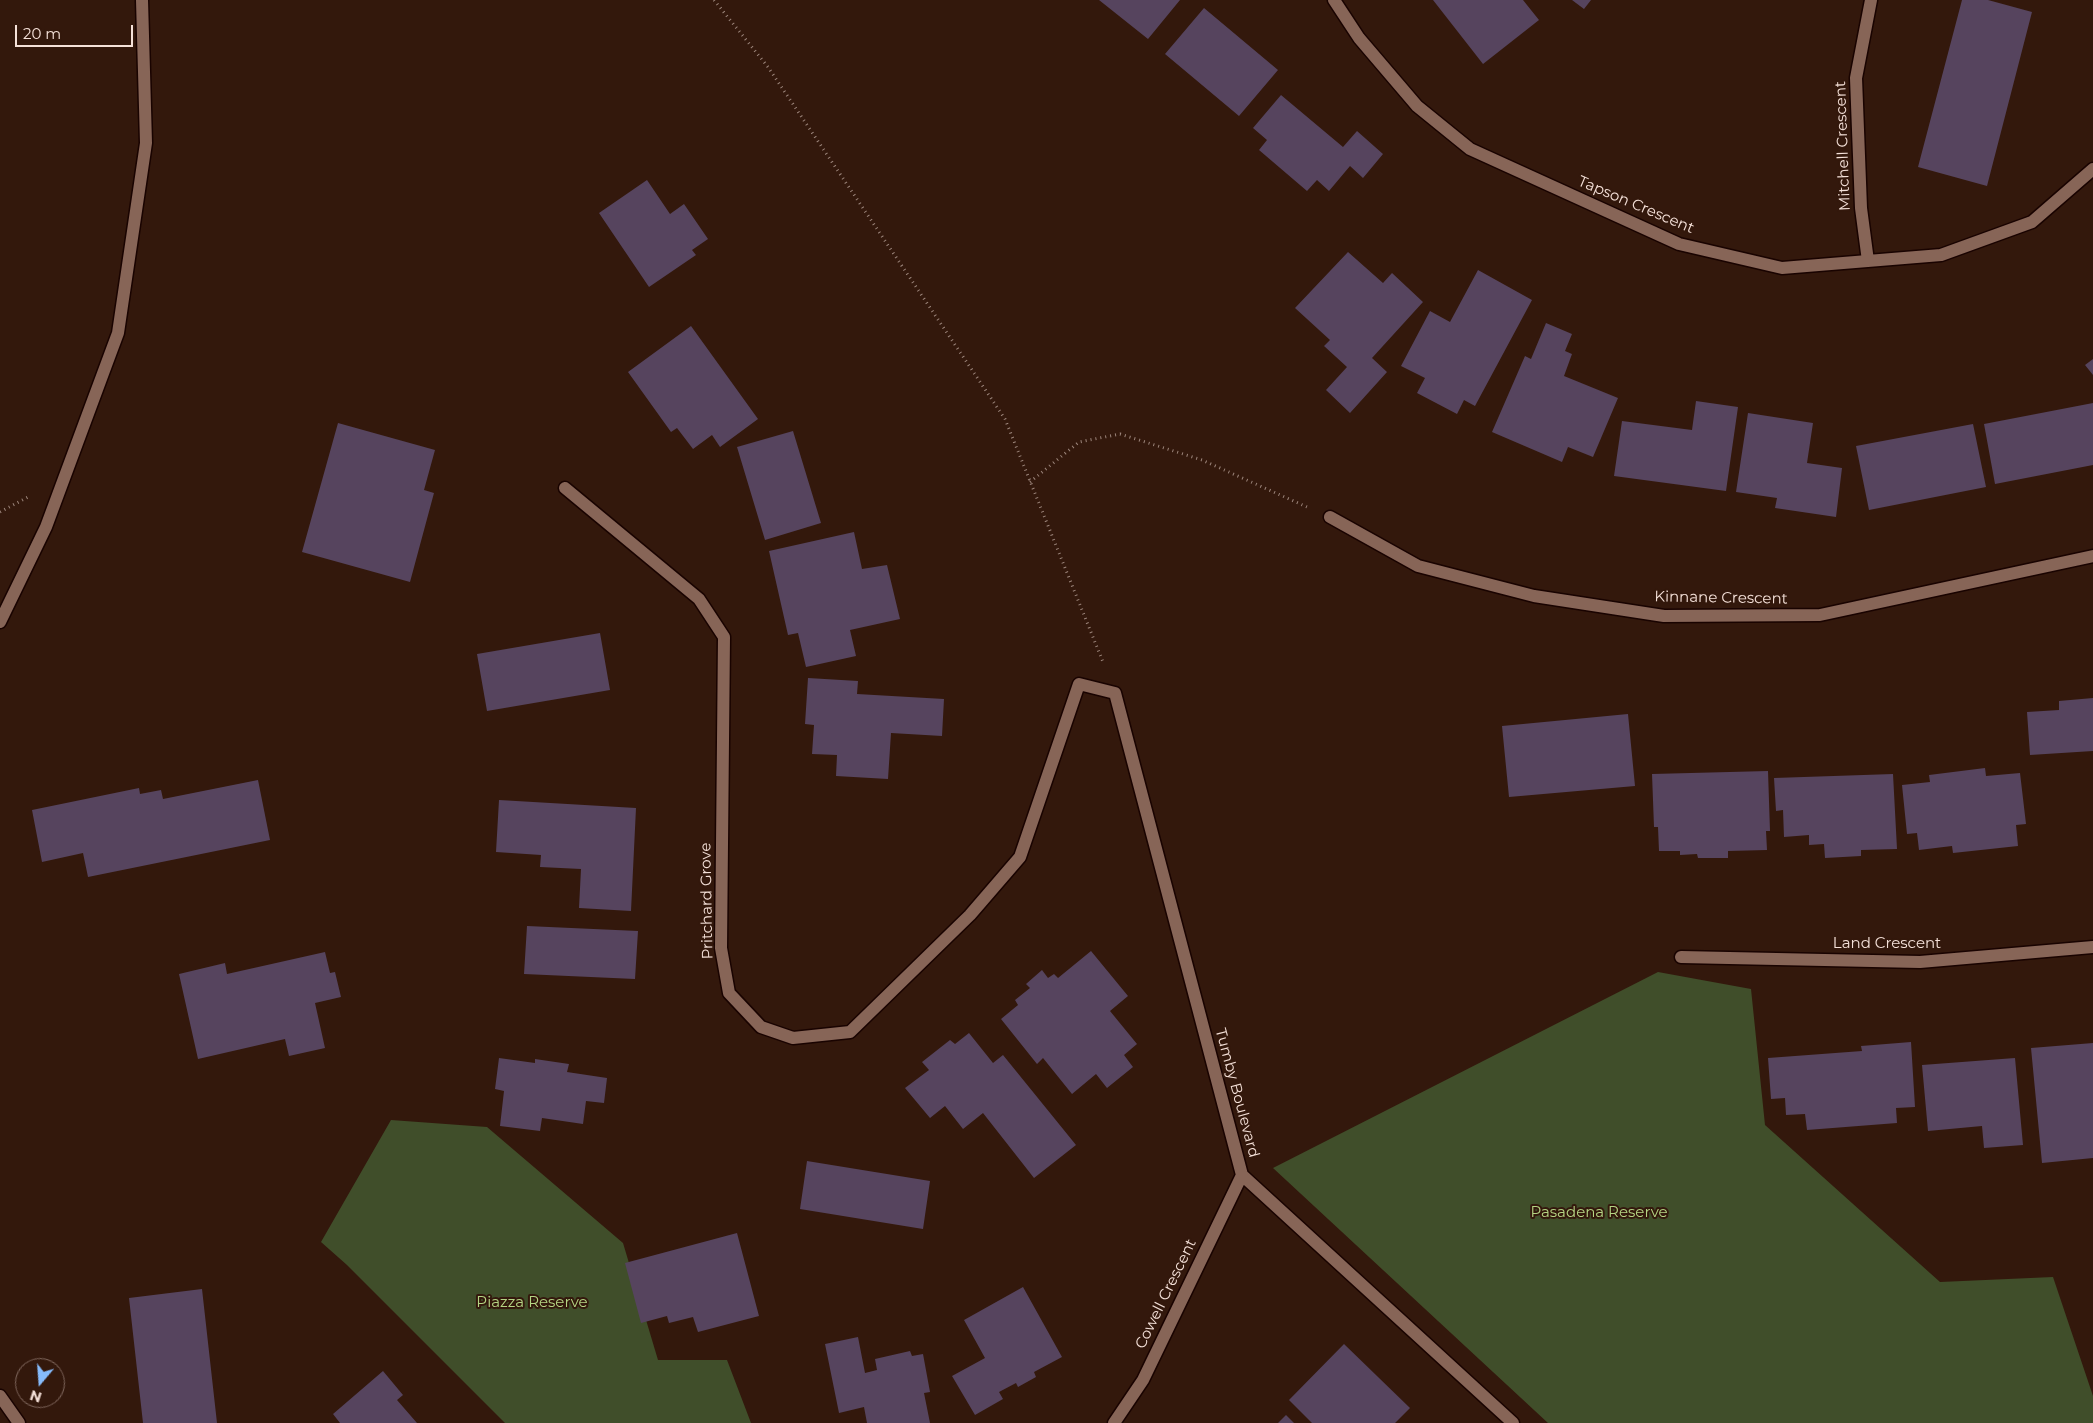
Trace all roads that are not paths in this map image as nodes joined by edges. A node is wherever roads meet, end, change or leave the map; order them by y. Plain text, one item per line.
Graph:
1 (142, 0) edge
2 (1334, 0) edge
3 (1871, 0) edge
4 (2093, 170) edge
5 (1868, 261) junction
6 (564, 488) dead end
7 (1330, 517) road end
8 (2093, 556) edge
9 (0, 622) edge
10 (1115, 692) joint
11 (2093, 947) edge
12 (1681, 957) dead end
13 (1242, 1175) junction
14 (0, 1396) edge
15 (19, 1423) edge
16 (1114, 1423) edge
17 (1513, 1423) edge

1 - 9 street
2 - 5 street, Tapson Crescent
3 - 5 street, Mitchell Crescent
4 - 5 street, Tapson Crescent
6 - 10 street, Pritchard Grove
7 - 8 street, Kinnane Crescent
10 - 13 street, Tumby Boulevard
11 - 12 street, Land Crescent
13 - 16 street, Cowell Crescent
13 - 17 street, Tumby Boulevard
14 - 15 street

